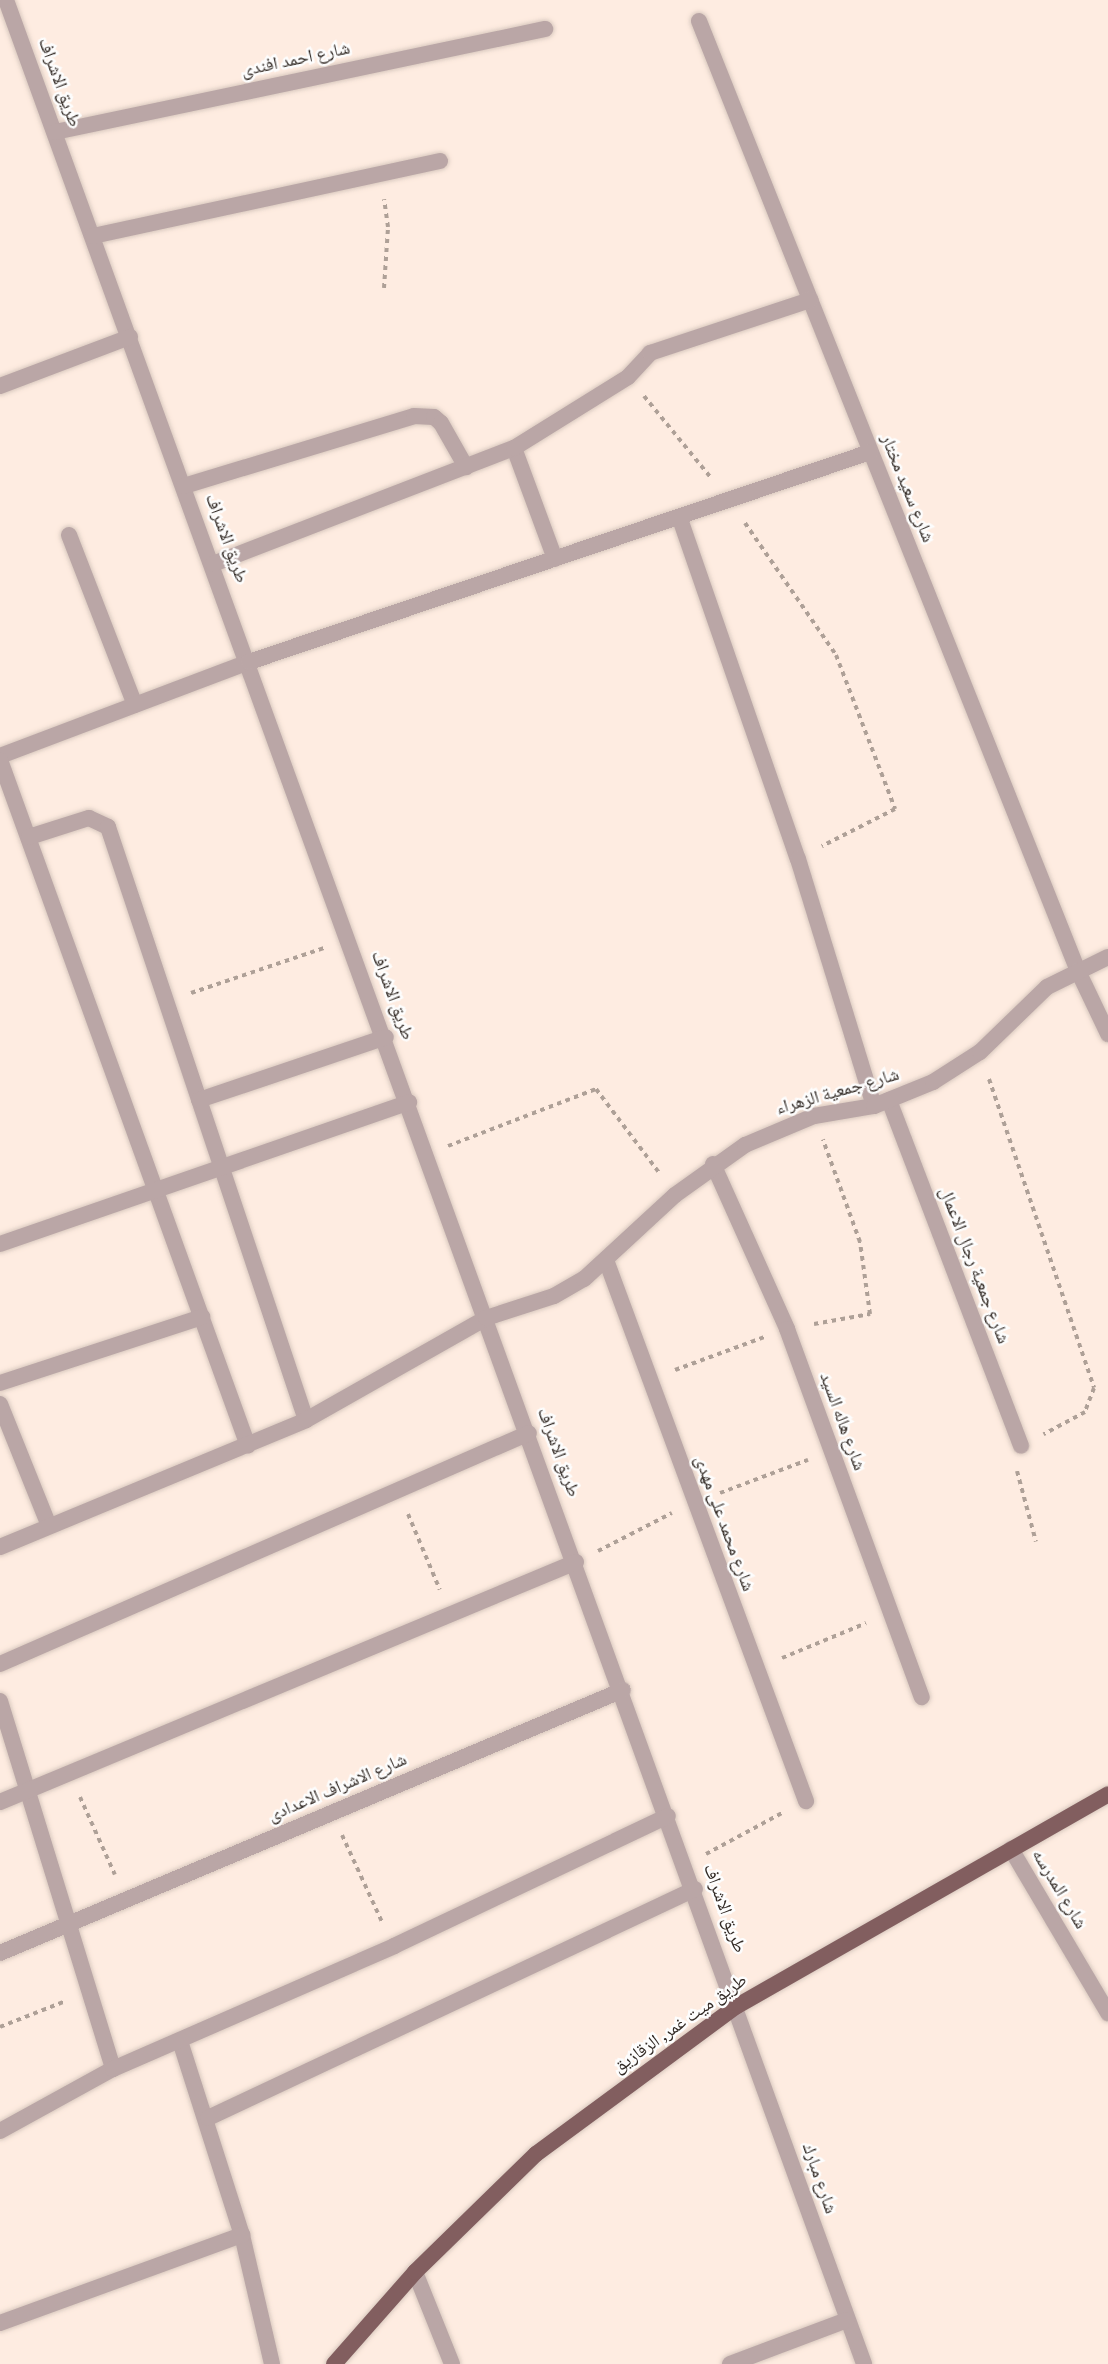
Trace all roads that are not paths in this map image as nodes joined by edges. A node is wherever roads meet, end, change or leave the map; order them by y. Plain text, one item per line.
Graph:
1 (6, 0) edge
2 (699, 21) dead end
3 (545, 29) dead end
4 (55, 132) junction
5 (441, 161) dead end
6 (93, 236) junction
7 (810, 300) junction
8 (130, 337) junction
9 (0, 386) edge
10 (513, 448) junction
11 (870, 452) junction
12 (466, 466) junction
13 (184, 486) junction
14 (680, 519) junction
15 (69, 535) dead end
16 (555, 559) junction
17 (213, 564) junction
18 (249, 662) junction
19 (135, 705) junction
20 (0, 756) edge
21 (0, 760) edge
22 (29, 837) junction
23 (1108, 957) edge
24 (1078, 971) junction
25 (1108, 1034) edge
26 (386, 1037) junction
27 (199, 1100) junction
28 (409, 1102) junction
29 (881, 1103) junction
30 (713, 1164) junction
31 (222, 1167) junction
32 (159, 1190) junction
33 (0, 1244) edge
34 (606, 1260) junction
35 (202, 1317) junction
36 (486, 1318) junction
37 (0, 1383) edge
38 (0, 1404) edge
39 (306, 1420) junction
40 (529, 1433) junction
41 (248, 1446) junction
42 (1021, 1446) road end
43 (49, 1526) junction
44 (0, 1547) edge
45 (576, 1562) junction
46 (0, 1664) edge
47 (622, 1690) junction
48 (922, 1697) dead end
49 (0, 1701) edge
50 (27, 1788) junction
51 (1108, 1794) edge
52 (806, 1801) road end
53 (0, 1802) edge
54 (668, 1816) junction
55 (1011, 1849) junction
56 (695, 1889) junction
57 (69, 1924) junction
58 (0, 1953) edge
59 (737, 2006) junction
60 (1108, 2013) edge
61 (180, 2041) junction
62 (113, 2069) junction
63 (208, 2118) junction
64 (0, 2131) edge
65 (242, 2235) junction
66 (414, 2272) junction
67 (847, 2320) junction
68 (0, 2323) edge
69 (272, 2364) edge
70 (334, 2364) edge
71 (452, 2364) edge
72 (730, 2364) edge
73 (864, 2364) edge

1 - 4 street, طريق الاشراف
2 - 7 street, شارع سعيد مختار
3 - 4 street, شارع احمد افندى
4 - 6 street, طريق الاشراف
5 - 6 street
6 - 8 street, طريق الاشراف
7 - 10 street
7 - 11 street, شارع سعيد مختار
8 - 9 street
8 - 13 street, طريق الاشراف
10 - 12 street
10 - 16 street
11 - 14 street
11 - 24 street, شارع سعيد مختار
12 - 13 street
12 - 17 street
13 - 17 street, طريق الاشراف
14 - 16 street
14 - 29 street, شارع جمعية رجال الاعمال
15 - 19 street
16 - 18 street
17 - 18 street, طريق الاشراف
18 - 19 street
18 - 26 street, طريق الاشراف
19 - 20 street
21 - 22 street
22 - 27 street
22 - 32 street
23 - 24 street, شارع جمعية الزهراء
24 - 25 street, شارع سعيد مختار
24 - 29 street, شارع جمعية الزهراء
26 - 27 street
26 - 28 street, طريق الاشراف
27 - 31 street
28 - 31 street
28 - 36 street, طريق الاشراف
29 - 30 street, شارع جمعية الزهراء
29 - 42 street, شارع جمعية رجال الاعمال
30 - 34 street, شارع جمعية الزهراء
30 - 48 street, شارع هاله السيد
31 - 32 street
31 - 39 street
32 - 33 street
32 - 35 street
34 - 36 street, شارع جمعية الزهراء
34 - 52 street, شارع محمد على مهدى
35 - 37 street
35 - 41 street
36 - 39 street, شارع جمعية الزهراء
36 - 40 street, طريق الاشراف
38 - 43 street
39 - 41 street, شارع جمعية الزهراء
40 - 45 street, طريق الاشراف
40 - 46 street
41 - 43 street, شارع جمعية الزهراء
43 - 44 street, شارع جمعية الزهراء
45 - 47 street, طريق الاشراف
45 - 50 street
47 - 54 street, طريق الاشراف
47 - 57 street, شارع الاشراف الاعدادى
49 - 50 street
50 - 53 street
50 - 57 street
51 - 55 highway, طريق ميت غمر, الزقازيق
54 - 56 street, طريق الاشراف
54 - 61 street
55 - 59 highway, طريق ميت غمر, الزقازيق
55 - 60 street, شارع المدرسه
56 - 59 street, طريق الاشراف
56 - 63 street
57 - 58 street, شارع الاشراف الاعدادى
57 - 62 street
59 - 66 highway, طريق ميت غمر, الزقازيق
59 - 67 street, شارع مبارك
61 - 62 street
61 - 63 street
62 - 64 street
63 - 65 street
65 - 68 street
65 - 69 street
66 - 70 highway, طريق ميت غمر, الزقازيق
66 - 71 street
67 - 72 street
67 - 73 street, شارع مبارك

